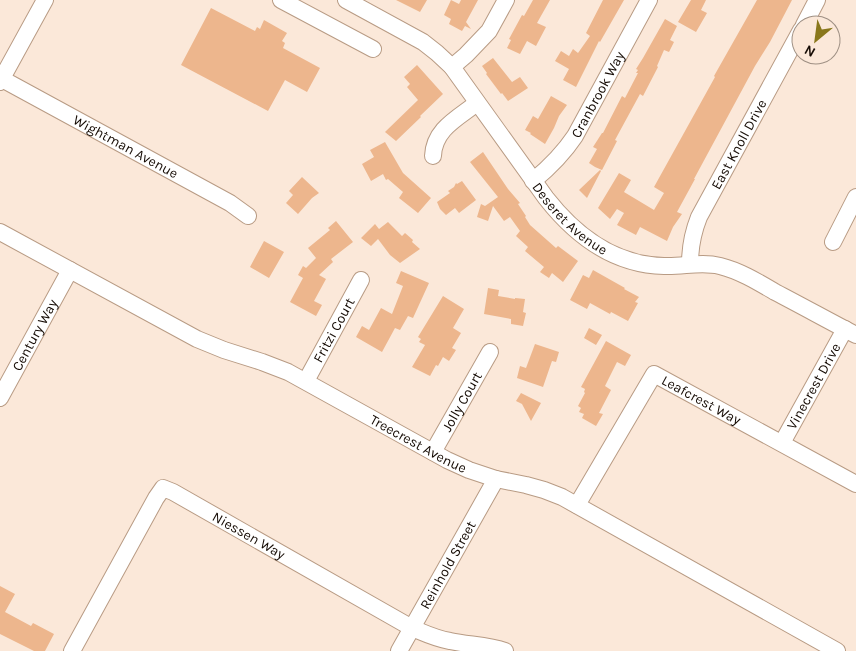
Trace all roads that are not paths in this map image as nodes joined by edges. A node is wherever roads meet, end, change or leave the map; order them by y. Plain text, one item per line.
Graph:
1 (45, 0) edge
2 (281, 0) edge
3 (346, 0) edge
4 (506, 0) edge
5 (649, 0) edge
6 (818, 0) edge
7 (810, 15) edge
8 (791, 48) edge
9 (373, 49) dead end
10 (452, 67) junction
11 (1, 81) edge
12 (477, 103) junction
13 (433, 156) dead end
14 (534, 181) junction
15 (856, 197) edge
16 (248, 216) dead end
17 (0, 232) edge
18 (833, 242) dead end
19 (690, 264) junction
20 (70, 270) junction
21 (360, 280) dead end
22 (851, 332) edge
23 (490, 352) dead end
24 (306, 381) junction
25 (2, 389) edge
26 (782, 442) junction
27 (433, 452) junction
28 (496, 478) junction
29 (856, 484) edge
30 (578, 506) junction
31 (412, 628) junction
32 (72, 651) edge
33 (399, 651) edge
34 (505, 651) edge
35 (837, 651) edge

1 - 11 street
2 - 9 street
3 - 10 street, Deseret Avenue
4 - 10 street
5 - 14 street, Cranbrook Way
6 - 7 street
8 - 19 street, East Knoll Drive
10 - 12 street, Deseret Avenue
11 - 16 street, Wightman Avenue
12 - 13 street
12 - 14 street, Deseret Avenue
14 - 19 street, Deseret Avenue
15 - 18 street
17 - 20 street, Treecrest Avenue
19 - 22 street, Deseret Avenue
20 - 24 street, Treecrest Avenue
20 - 25 street, Century Way
21 - 24 street, Fritzi Court
22 - 26 street, Vinecrest Drive
23 - 27 street, Jolly Court
24 - 27 street, Treecrest Avenue
26 - 29 street, Leafcrest Way
26 - 30 street, Leafcrest Way
27 - 28 street, Treecrest Avenue
28 - 30 street, Treecrest Avenue
28 - 31 street, Reinhold Street
30 - 35 street, Treecrest Avenue
31 - 32 street, Niessen Way
31 - 33 street, Reinhold Street
31 - 34 street, Niessen Way

